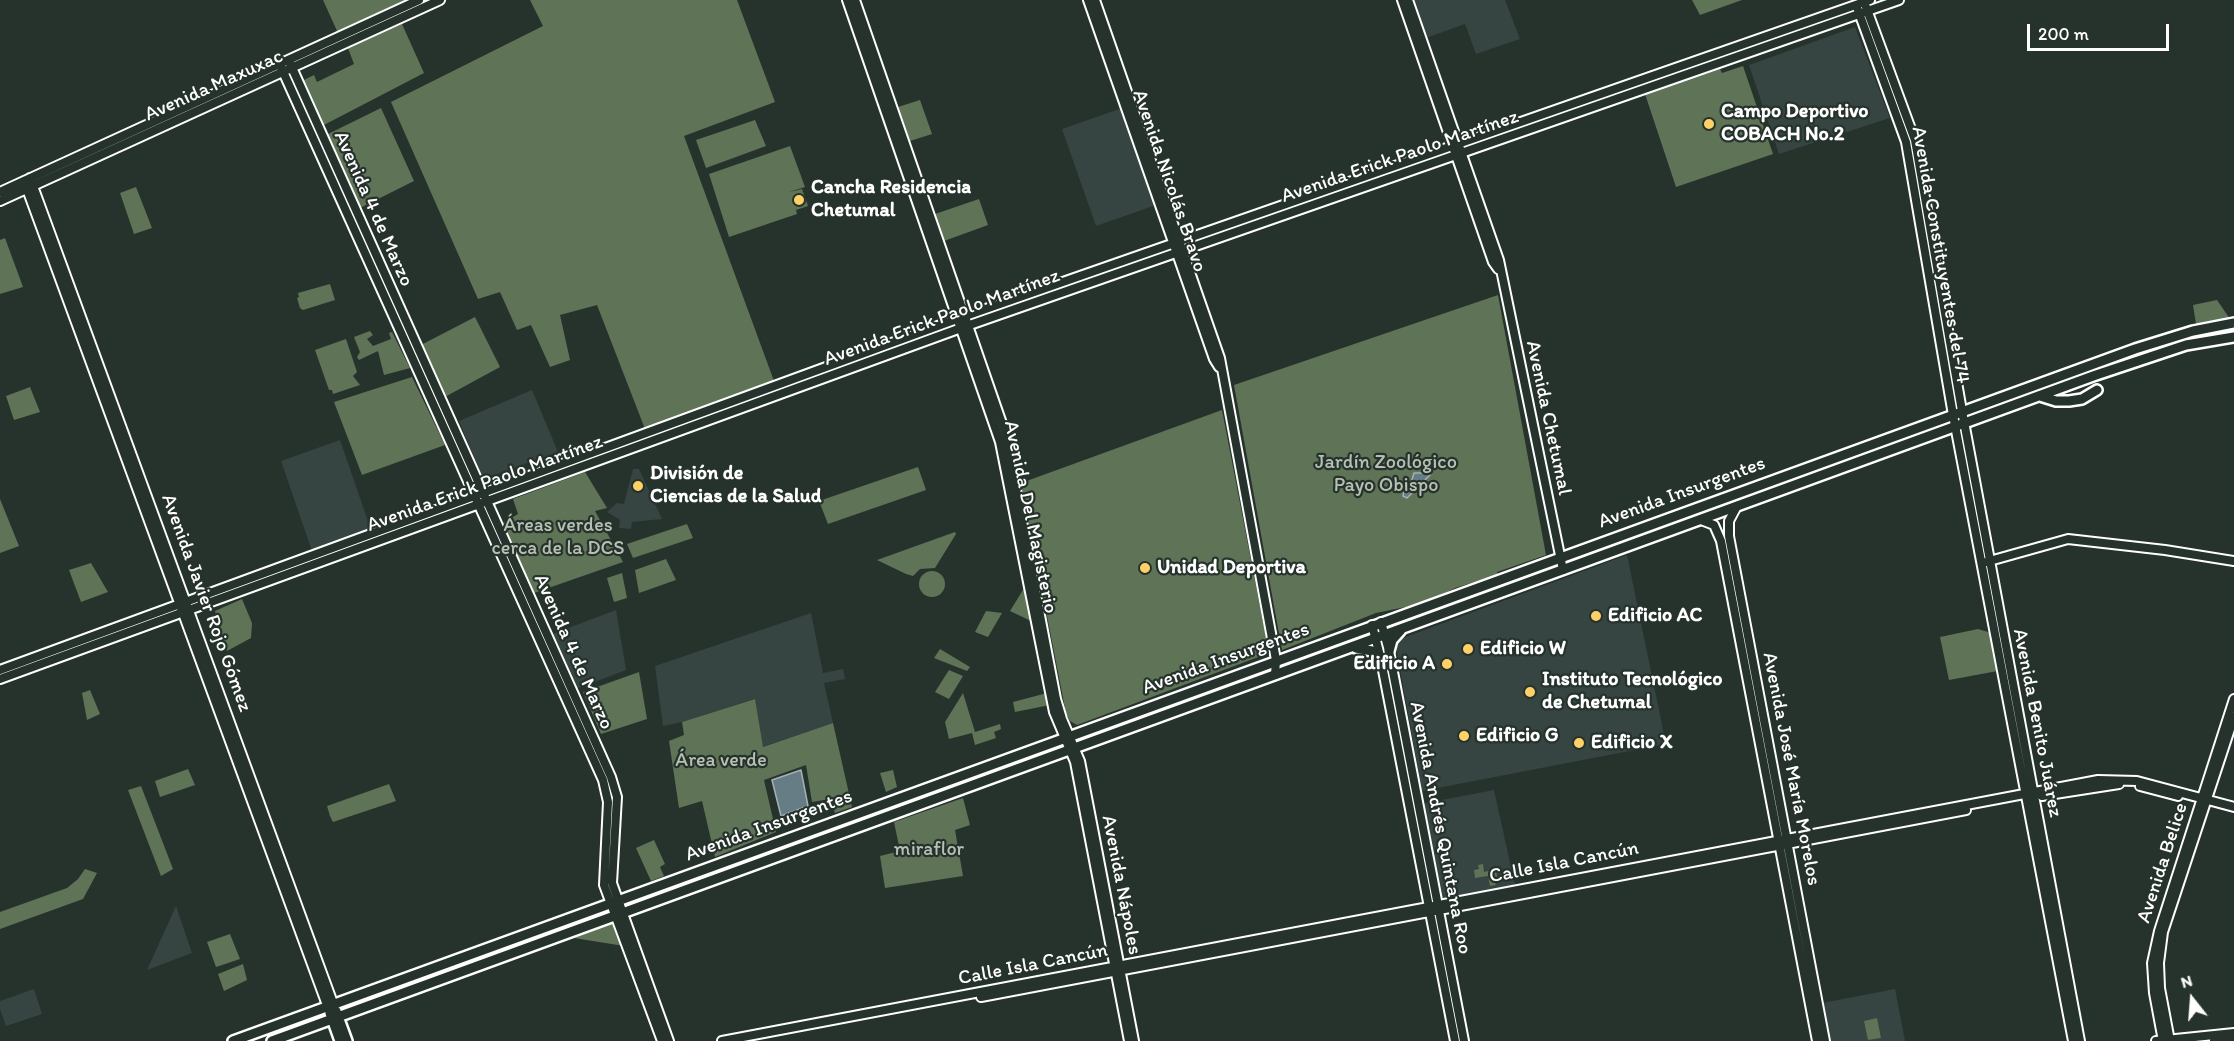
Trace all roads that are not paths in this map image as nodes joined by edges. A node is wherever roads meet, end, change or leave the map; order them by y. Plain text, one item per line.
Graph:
1 (419, 0) edge
2 (440, 0) edge
3 (847, 0) edge
4 (855, 0) edge
5 (1088, 0) edge
6 (1095, 0) edge
7 (1402, 0) edge
8 (1408, 0) edge
9 (1899, 0) edge
10 (1862, 1) edge
11 (1864, 12) junction
12 (289, 61) junction
13 (280, 65) junction
14 (292, 69) junction
15 (283, 73) junction
16 (1456, 145) junction
17 (1459, 154) junction
18 (51, 173) junction
19 (28, 183) junction
20 (1, 196) edge
21 (1299, 200) junction
22 (1302, 208) junction
23 (1176, 243) junction
24 (1179, 251) junction
25 (961, 318) junction
26 (2234, 323) edge
27 (964, 326) junction
28 (2234, 337) edge
29 (2097, 390) dead end
30 (2040, 396) junction
31 (1992, 401) junction
32 (1995, 412) junction
33 (1957, 413) junction
34 (1960, 425) junction
35 (1914, 429) junction
36 (1918, 441) junction
37 (479, 494) junction
38 (482, 503) junction
39 (1737, 506) junction
40 (1664, 519) junction
41 (1701, 520) junction
42 (1669, 531) junction
43 (1607, 540) junction
44 (1612, 552) junction
45 (1559, 557) junction
46 (2234, 561) edge
47 (1986, 562) junction
48 (1563, 570) junction
49 (184, 607) junction
50 (1407, 613) junction
51 (1376, 624) junction
52 (1408, 626) junction
53 (1380, 636) junction
54 (1350, 648) junction
55 (1389, 651) junction
56 (1276, 660) junction
57 (1381, 660) junction
58 (0, 670) edge
59 (1279, 673) junction
60 (0, 679) edge
61 (2234, 699) edge
62 (2234, 717) edge
63 (1068, 737) junction
64 (1073, 748) junction
65 (939, 784) junction
66 (943, 796) junction
67 (2030, 796) junction
68 (2204, 800) junction
69 (2234, 807) edge
70 (2234, 812) edge
71 (1783, 842) junction
72 (614, 902) junction
73 (1438, 906) junction
74 (1429, 908) junction
75 (619, 913) junction
76 (541, 928) junction
77 (546, 941) junction
78 (1117, 968) junction
79 (330, 1004) junction
80 (335, 1018) junction
81 (2234, 1033) edge
82 (2234, 1039) edge
83 (2164, 1040) edge
84 (233, 1041) edge
85 (272, 1041) edge
86 (340, 1041) edge
87 (347, 1041) edge
88 (662, 1041) edge
89 (669, 1041) edge
90 (722, 1041) edge
91 (746, 1041) edge
92 (1129, 1041) edge
93 (1134, 1041) edge
94 (1455, 1041) edge
95 (1464, 1041) edge
96 (1817, 1041) edge
97 (1825, 1041) edge
98 (2073, 1041) edge
99 (2080, 1041) edge
100 (2214, 1041) edge

1 - 12 main road, Avenida Maxuxac
2 - 14 main road, Avenida Maxuxac
3 - 25 main road, Avenida Del Magisterio
4 - 25 main road, Avenida Del Magisterio
5 - 23 main road, Avenida Nicolás Bravo
6 - 23 main road, Avenida Nicolás Bravo
7 - 16 main road, Avenida Chetumal
8 - 16 main road, Avenida Chetumal
9 - 11 main road, Avenida Erick Paolo Martínez
10 - 11 main road, Avenida Constituyentes del 74
10 - 16 main road, Avenida Erick Paolo Martínez
11 - 17 main road, Avenida Erick Paolo Martínez
11 - 33 main road, Avenida Constituyentes del 74
12 - 13 main road, Avenida Maxuxac
12 - 14 main road, Avenida 4 de Marzo
13 - 15 main road, Avenida 4 de Marzo
13 - 18 main road, Avenida Maxuxac
14 - 15 main road, Avenida Maxuxac
14 - 37 main road, Avenida 4 de Marzo
15 - 18 main road, Avenida Maxuxac
15 - 37 main road, Avenida 4 de Marzo
16 - 17 main road, Avenida Chetumal
16 - 21 main road, Avenida Erick Paolo Martínez
17 - 22 main road, Avenida Erick Paolo Martínez
17 - 45 main road, Avenida Chetumal
18 - 19 main road, Avenida Maxuxac
19 - 20 main road, Avenida Maxuxac
19 - 49 main road, Avenida Javier Rojo Gómez
21 - 22 main road
21 - 23 main road, Avenida Erick Paolo Martínez
22 - 24 main road, Avenida Erick Paolo Martínez
23 - 24 main road, Avenida Nicolás Bravo
23 - 25 main road, Avenida Erick Paolo Martínez
24 - 27 main road, Avenida Erick Paolo Martínez
24 - 56 main road, Avenida Nicolás Bravo
25 - 27 main road, Avenida Del Magisterio
25 - 37 main road, Avenida Erick Paolo Martínez
26 - 31 main road, Avenida Insurgentes
27 - 38 main road, Avenida Erick Paolo Martínez
27 - 63 main road, Avenida Del Magisterio
28 - 30 main road, Avenida Insurgentes
29 - 30 main road
30 - 32 main road, Avenida Insurgentes
31 - 32 main road
31 - 33 main road, Avenida Insurgentes
32 - 34 main road, Avenida Insurgentes
33 - 34 main road, Avenida Benito Juárez
33 - 35 main road, Avenida Insurgentes
34 - 36 main road, Avenida Insurgentes
34 - 47 main road, Avenida Benito Juárez
35 - 36 main road
35 - 40 main road, Avenida Insurgentes
36 - 39 main road, Avenida Insurgentes
37 - 38 main road, Avenida 4 de Marzo
37 - 49 main road, Avenida Erick Paolo Martínez
38 - 49 main road, Avenida Erick Paolo Martínez
38 - 72 main road, Avenida 4 de Marzo
39 - 41 main road, Avenida Insurgentes
39 - 71 main road, Avenida José María Morelos
40 - 42 main road
40 - 43 main road, Avenida Insurgentes
41 - 42 main road, Avenida Insurgentes
41 - 71 main road, Avenida José María Morelos
42 - 44 main road, Avenida Insurgentes
43 - 44 main road
43 - 45 main road, Avenida Insurgentes
44 - 48 main road, Avenida Insurgentes
45 - 48 main road, Avenida Chetumal
45 - 50 main road, Avenida Insurgentes
46 - 47 main road
47 - 67 main road, Avenida Benito Juárez
48 - 52 main road, Avenida Insurgentes
49 - 58 main road, Avenida Erick Paolo Martínez
49 - 60 main road, Avenida Erick Paolo Martínez
49 - 79 main road, Avenida Javier Rojo Gómez
50 - 51 main road, Avenida Insurgentes
50 - 52 main road
51 - 53 main road, Avenida Andrés Quintana Roo
51 - 56 main road, Avenida Insurgentes
52 - 53 main road, Avenida Insurgentes
52 - 55 main road
53 - 54 main road, Avenida Insurgentes
53 - 55 main road, Avenida Andrés Quintana Roo
53 - 57 main road, Avenida Andrés Quintana Roo
54 - 57 main road
54 - 59 main road, Avenida Insurgentes
55 - 73 main road, Avenida Andrés Quintana Roo
56 - 59 main road, Avenida Nicolás Bravo
56 - 63 main road, Avenida Insurgentes
57 - 74 main road, Avenida Andrés Quintana Roo
59 - 64 main road, Avenida Insurgentes
61 - 68 main road, Avenida Belice
62 - 68 main road, Avenida Belice
63 - 64 main road, Avenida Nápoles
63 - 65 main road, Avenida Insurgentes
64 - 66 main road, Avenida Insurgentes
64 - 78 main road, Avenida Nápoles
65 - 66 main road
65 - 72 main road, Avenida Insurgentes
66 - 75 main road, Avenida Insurgentes
67 - 68 main road, Calle Isla Cancún
67 - 71 main road, Calle Isla Cancún
67 - 98 main road, Avenida Benito Juárez
67 - 99 main road, Avenida Benito Juárez
68 - 69 main road, Calle Isla Cancún
68 - 70 main road, Calle Isla Cancún
68 - 83 main road, Avenida Belice
71 - 73 main road, Calle Isla Cancún
71 - 96 main road, Avenida José María Morelos
71 - 97 main road, Avenida José María Morelos
72 - 75 main road, Avenida 4 de Marzo
72 - 76 main road, Avenida Insurgentes
73 - 74 main road, Calle Isla Cancún
73 - 95 main road, Avenida Andrés Quintana Roo
74 - 78 main road, Calle Isla Cancún
74 - 94 main road, Avenida Andrés Quintana Roo
75 - 77 main road, Avenida Insurgentes
75 - 88 main road, Avenida 4 de Marzo
75 - 89 main road, Avenida 4 de Marzo
76 - 77 main road
76 - 79 main road, Avenida Insurgentes
77 - 80 main road, Avenida Insurgentes
78 - 90 main road, Calle Isla Cancún
78 - 91 main road, Calle Isla Cancún
78 - 92 main road, Avenida Nápoles
78 - 93 main road, Avenida Nápoles
79 - 80 main road, Avenida Javier Rojo Gómez
79 - 84 main road, Avenida Insurgentes
80 - 85 main road, Avenida Insurgentes
80 - 86 main road, Avenida Javier Rojo Gómez
80 - 87 main road, Avenida Javier Rojo Gómez
81 - 83 main road
82 - 100 main road

